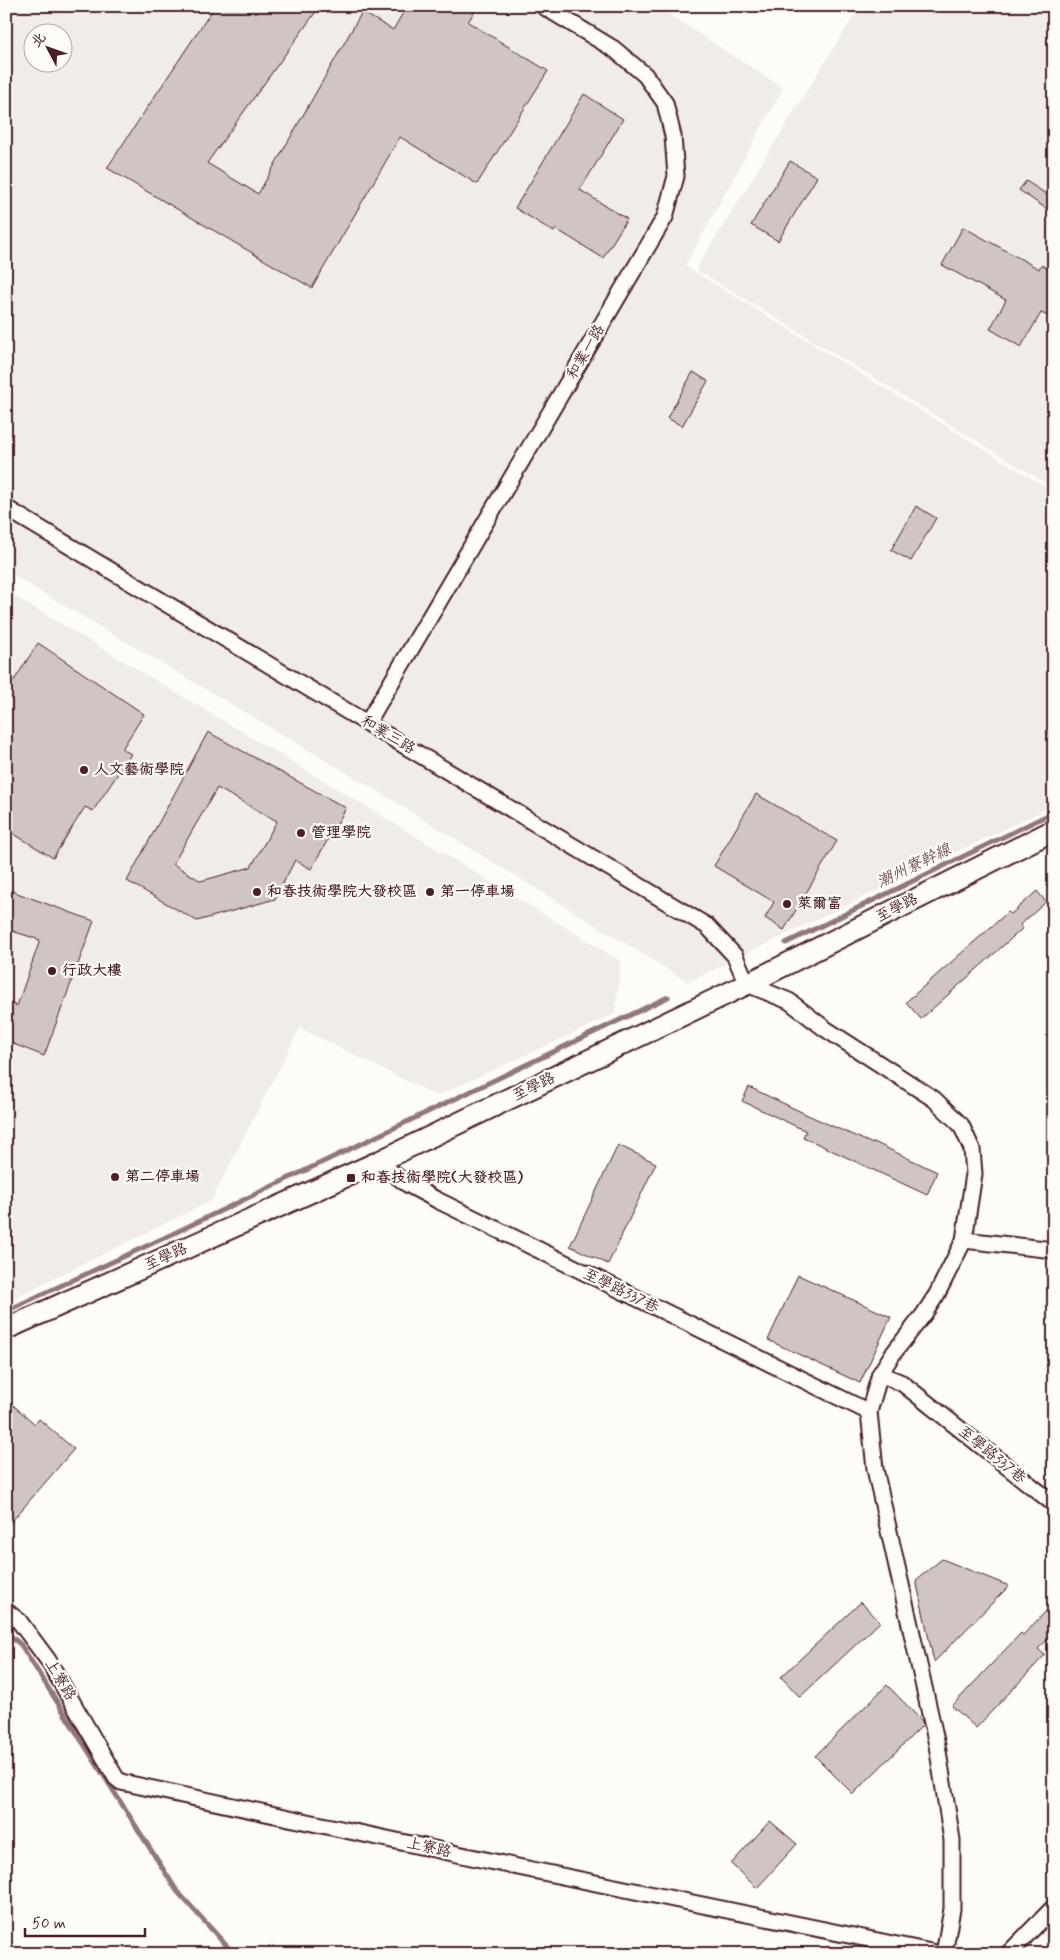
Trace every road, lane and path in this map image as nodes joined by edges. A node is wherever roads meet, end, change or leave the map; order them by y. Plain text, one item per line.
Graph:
1 (544, 6) edge
2 (6, 508) edge
3 (368, 722) junction
4 (1054, 830) edge
5 (747, 984) junction
6 (378, 1162) junction
7 (964, 1240) junction
8 (1054, 1250) edge
9 (6, 1329) edge
10 (880, 1374) junction
11 (868, 1412) junction
12 (1054, 1504) edge
13 (6, 1611) edge
14 (1054, 1906) edge
15 (943, 1954) edge
16 (1008, 1954) edge

1 - 3 street, 和業一路
2 - 3 street, 和業三路
3 - 5 street, 和業三路
4 - 5 street, 至學路
5 - 6 street, 至學路
5 - 7 street
6 - 9 street, 至學路
6 - 11 street, 至學路337巷
7 - 8 street
7 - 10 street
10 - 11 street
10 - 12 street, 至學路337巷
11 - 15 street
13 - 15 street, 上寮路
14 - 16 street

